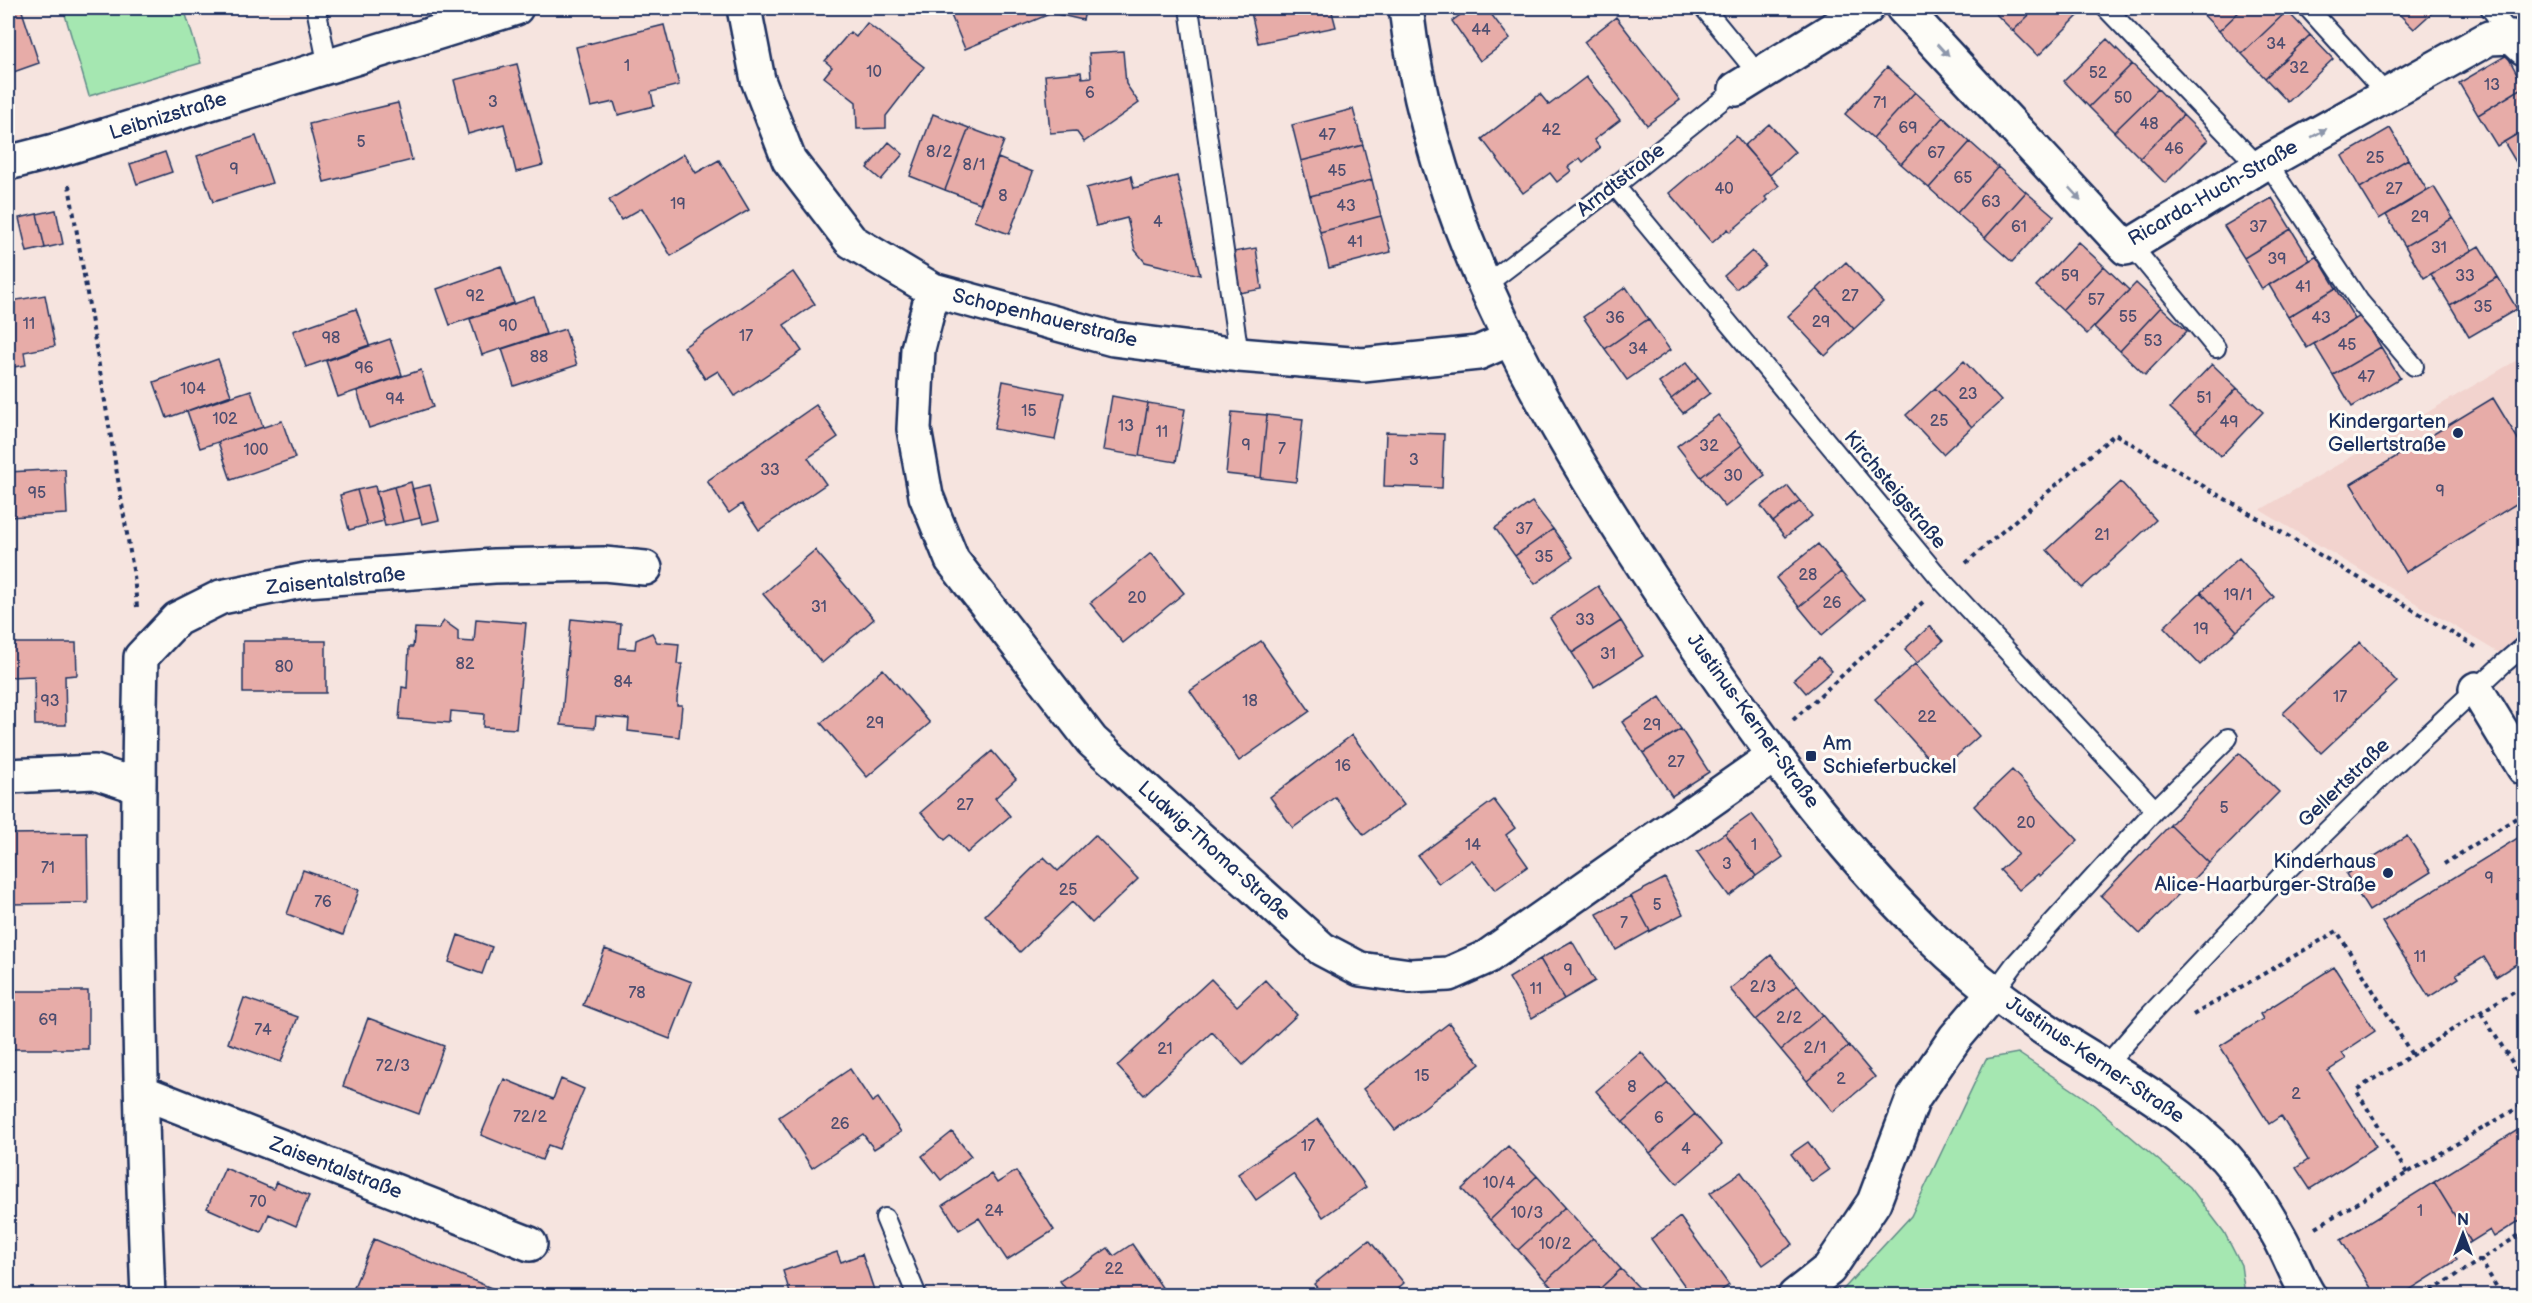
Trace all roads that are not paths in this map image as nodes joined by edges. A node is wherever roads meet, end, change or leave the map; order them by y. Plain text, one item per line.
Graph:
1 (315, 8) edge
2 (516, 8) edge
3 (744, 8) edge
4 (1189, 8) edge
5 (1406, 8) edge
6 (1704, 8) edge
7 (1866, 8) edge
8 (1903, 8) edge
9 (2106, 8) edge
10 (2308, 8) edge
11 (2490, 8) edge
12 (2518, 43) edge
13 (327, 67) junction
14 (1747, 81) junction
15 (2387, 95) junction
16 (8, 163) edge
17 (2263, 164) junction
18 (1615, 186) junction
19 (2131, 245) junction
20 (1484, 286) junction
21 (933, 290) junction
22 (1510, 339) junction
23 (2216, 348) dead end
24 (1239, 355) junction
25 (2414, 366) dead end
26 (645, 568) dead end
27 (2524, 646) edge
28 (2476, 689) junction
29 (2228, 738) dead end
30 (1770, 749) junction
31 (2524, 768) edge
32 (8, 776) edge
33 (138, 786) junction
34 (2155, 810) junction
35 (1994, 992) junction
36 (2104, 1067) junction
37 (141, 1092) junction
38 (885, 1218) dead end
39 (530, 1244) dead end
40 (2305, 1293) edge
41 (148, 1296) edge
42 (917, 1296) edge
43 (1795, 1296) edge

1 - 13 lane
2 - 13 street, Leibnizstraße
3 - 21 street, Schopenhauerstraße
4 - 24 lane
5 - 20 street, Justinus-Kerner-Straße
6 - 14 lane
7 - 14 street, Arndtstraße
8 -> 19 street, Ricarda-Huch-Straße
9 - 17 lane
10 - 15 lane
11 - 12 lane
12 - 15 street, Ricarda-Huch-Straße
13 - 16 street, Leibnizstraße
14 - 18 lane, Arndtstraße
17 -> 15 street, Ricarda-Huch-Straße
17 - 19 street, Ricarda-Huch-Straße
17 - 25 lane
18 - 20 lane, Arndtstraße
18 - 34 lane, Kirchsteigstraße
19 - 23 lane
20 - 22 street, Justinus-Kerner-Straße
21 - 24 street, Schopenhauerstraße
21 - 30 street, Ludwig-Thoma-Straße
22 - 24 street, Schopenhauerstraße
22 - 30 street, Justinus-Kerner-Straße
26 - 33 street, Zaisentalstraße
27 - 28 lane, Gellertstraße
28 - 31 street
28 - 36 lane, Gellertstraße
29 - 34 lane
30 - 35 street, Justinus-Kerner-Straße
32 - 33 street
33 - 37 street
34 - 35 lane
35 - 36 street, Justinus-Kerner-Straße
35 - 43 street
36 - 40 street, Justinus-Kerner-Straße
37 - 39 street, Zaisentalstraße
37 - 41 street
38 - 42 lane

